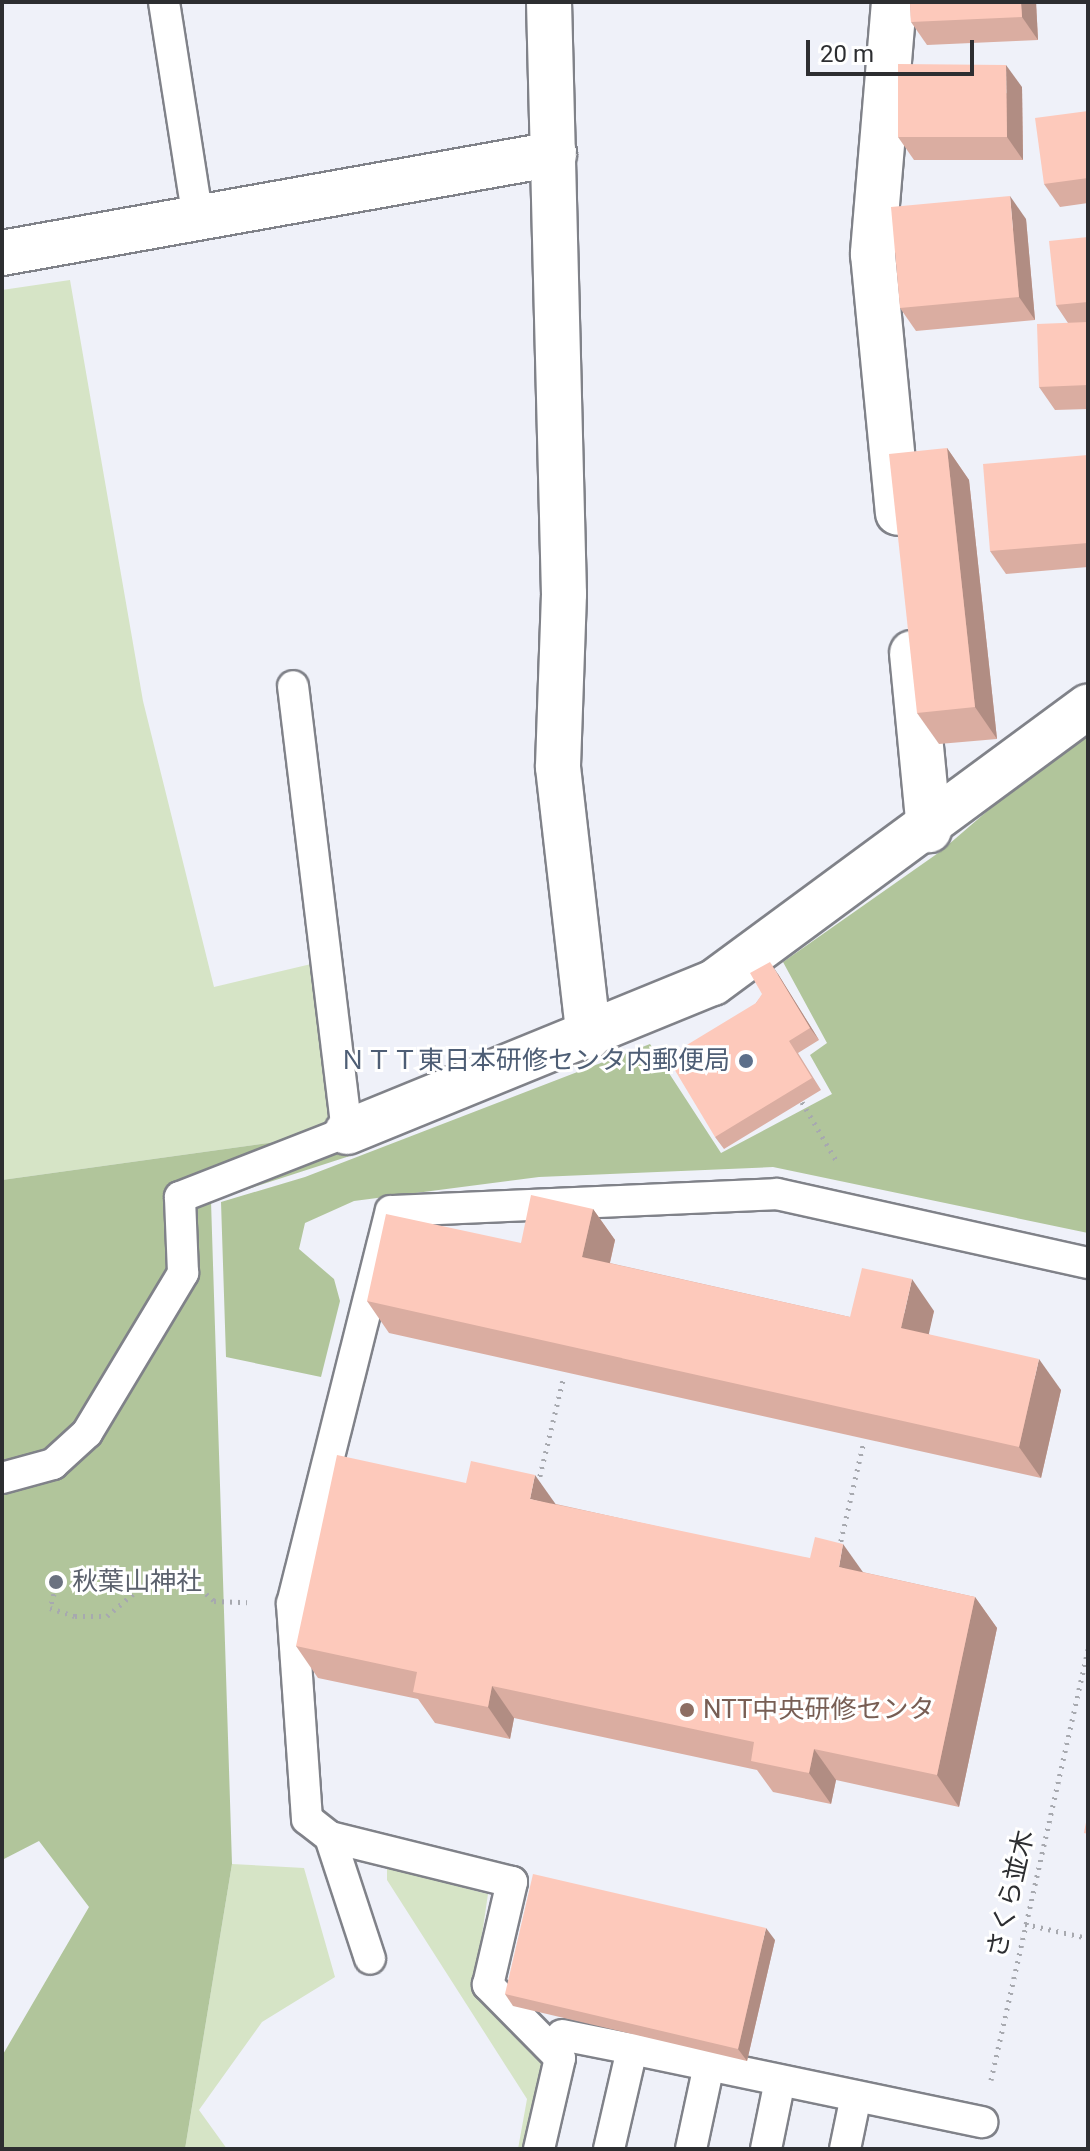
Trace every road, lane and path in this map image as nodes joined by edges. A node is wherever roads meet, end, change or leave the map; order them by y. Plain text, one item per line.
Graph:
1 (164, 2) edge
2 (549, 2) edge
3 (894, 2) edge
4 (554, 154) junction
5 (198, 219) junction
6 (2, 253) edge
7 (902, 550) edge
8 (908, 612) edge
9 (293, 686) dead end
10 (1088, 707) edge
11 (929, 830) junction
12 (589, 1037) junction
13 (347, 1132) junction
14 (1088, 1263) edge
15 (563, 1380) edge
16 (863, 1445) edge
17 (2, 1478) edge
18 (536, 1492) edge
19 (837, 1558) edge
20 (56, 1586) dead end
21 (292, 1604) junction
22 (1088, 1648) edge
23 (330, 1837) junction
24 (1025, 1924) junction
25 (1088, 1938) edge
26 (370, 1959) dead end
27 (562, 2038) junction
28 (632, 2049) junction
29 (709, 2065) junction
30 (780, 2080) junction
31 (856, 2096) junction
32 (982, 2122) joint
33 (539, 2149) edge
34 (609, 2149) edge
35 (691, 2149) edge
36 (766, 2149) edge
37 (845, 2149) edge

1 - 5 lane
2 - 4 street
3 - 7 street
4 - 5 street
4 - 12 street
5 - 6 street
8 - 11 street
9 - 13 lane
10 - 11 street
11 - 12 street
12 - 13 street
13 - 17 lane
14 - 21 lane
15 - 18 path
16 - 19 path
20 - 21 path
21 - 23 lane
22 - 24 path, さくら並木
23 - 26 lane
23 - 27 lane
24 - 25 path
24 - 32 path, さくら並木
27 - 28 lane
27 - 33 lane
28 - 29 lane
28 - 34 lane
29 - 30 lane
29 - 35 lane
30 - 31 lane
30 - 36 lane
31 - 32 lane
31 - 37 lane

